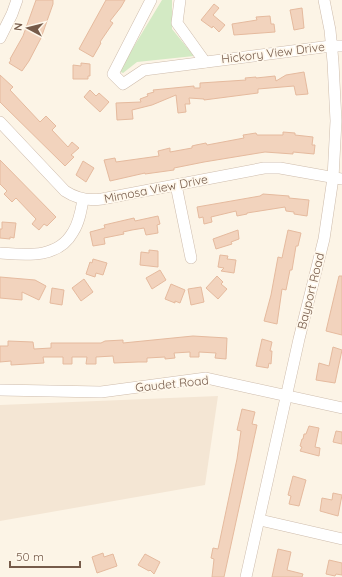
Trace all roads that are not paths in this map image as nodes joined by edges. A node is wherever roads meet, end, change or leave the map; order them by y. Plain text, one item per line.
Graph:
1 (17, 0) edge
2 (151, 0) edge
3 (180, 0) edge
4 (324, 0) edge
5 (0, 38) edge
6 (337, 46) edge
7 (205, 62) junction
8 (0, 122) edge
9 (338, 179) edge
10 (176, 185) junction
11 (83, 200) junction
12 (0, 253) edge
13 (191, 258) dead end
14 (0, 390) edge
15 (287, 395) junction
16 (342, 408) edge
17 (260, 520) junction
18 (342, 539) edge
19 (246, 577) edge

1 - 5 street
2 - 7 street, Hickory View Drive
3 - 7 street, Hickory View Drive
4 - 6 street, Bayport Road
6 - 7 street, Hickory View Drive
6 - 9 street, Bayport Road
8 - 11 street
9 - 10 street, Mimosa View Drive
9 - 15 street, Bayport Road
10 - 11 street, Mimosa View Drive
10 - 13 street
11 - 12 street
14 - 15 street, Gaudet Road
15 - 16 street, Gaudet Road
15 - 17 street, Bayport Road
17 - 18 street
17 - 19 street, Bayport Road

